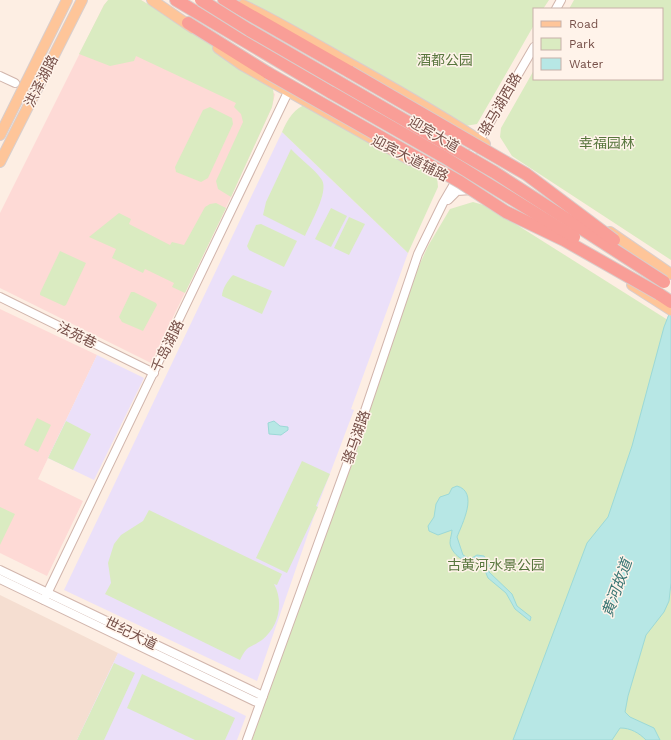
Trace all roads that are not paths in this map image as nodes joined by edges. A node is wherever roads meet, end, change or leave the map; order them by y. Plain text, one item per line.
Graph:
1 (66, 0) edge
2 (82, 0) edge
3 (89, 0) edge
4 (146, 0) edge
5 (152, 0) edge
6 (176, 0) edge
7 (201, 0) edge
8 (224, 0) edge
9 (232, 0) edge
10 (173, 13) junction
11 (188, 23) junction
12 (533, 49) edge
13 (0, 76) edge
14 (15, 83) dead end
15 (288, 92) junction
16 (0, 135) edge
17 (479, 141) junction
18 (2, 158) edge
19 (455, 181) junction
20 (476, 190) junction
21 (670, 275) edge
22 (406, 286) junction
23 (671, 287) edge
24 (0, 297) edge
25 (657, 297) junction
26 (671, 302) edge
27 (671, 310) edge
28 (154, 373) junction
29 (0, 570) edge
30 (0, 579) edge
31 (46, 597) junction
32 (262, 699) junction
33 (247, 740) edge

1 - 16 main road, 洪泽湖路
2 - 18 main road, 洪泽湖路
3 - 18 main road
4 - 10 main road
5 - 10 main road, 迎宾大道辅路
6 - 25 highway, 迎宾大道, bridge
7 - 23 highway, 迎宾大道, bridge
8 - 21 highway, bridge
9 - 17 main road
10 - 11 main road, 迎宾大道辅路
11 - 15 main road, 迎宾大道辅路
11 - 25 highway, bridge
12 - 17 street, 骆马湖西路
13 - 14 street
15 - 19 main road, 迎宾大道辅路
15 - 28 street, 千岛湖路
17 - 19 street, 骆马湖路
17 - 21 main road
19 - 20 main road, 迎宾大道辅路
19 - 22 street, 骆马湖路
20 - 22 street
20 - 25 main road, 迎宾大道辅路
22 - 32 street, 骆马湖路
24 - 28 street, 法苑巷
25 - 26 highway, 迎宾大道
25 - 27 main road, 迎宾大道辅路
28 - 31 street, 千岛湖路
29 - 31 street, 世纪大道
30 - 31 street, 世纪大道
31 - 32 street, 世纪大道
32 - 33 street, 骆马湖路

